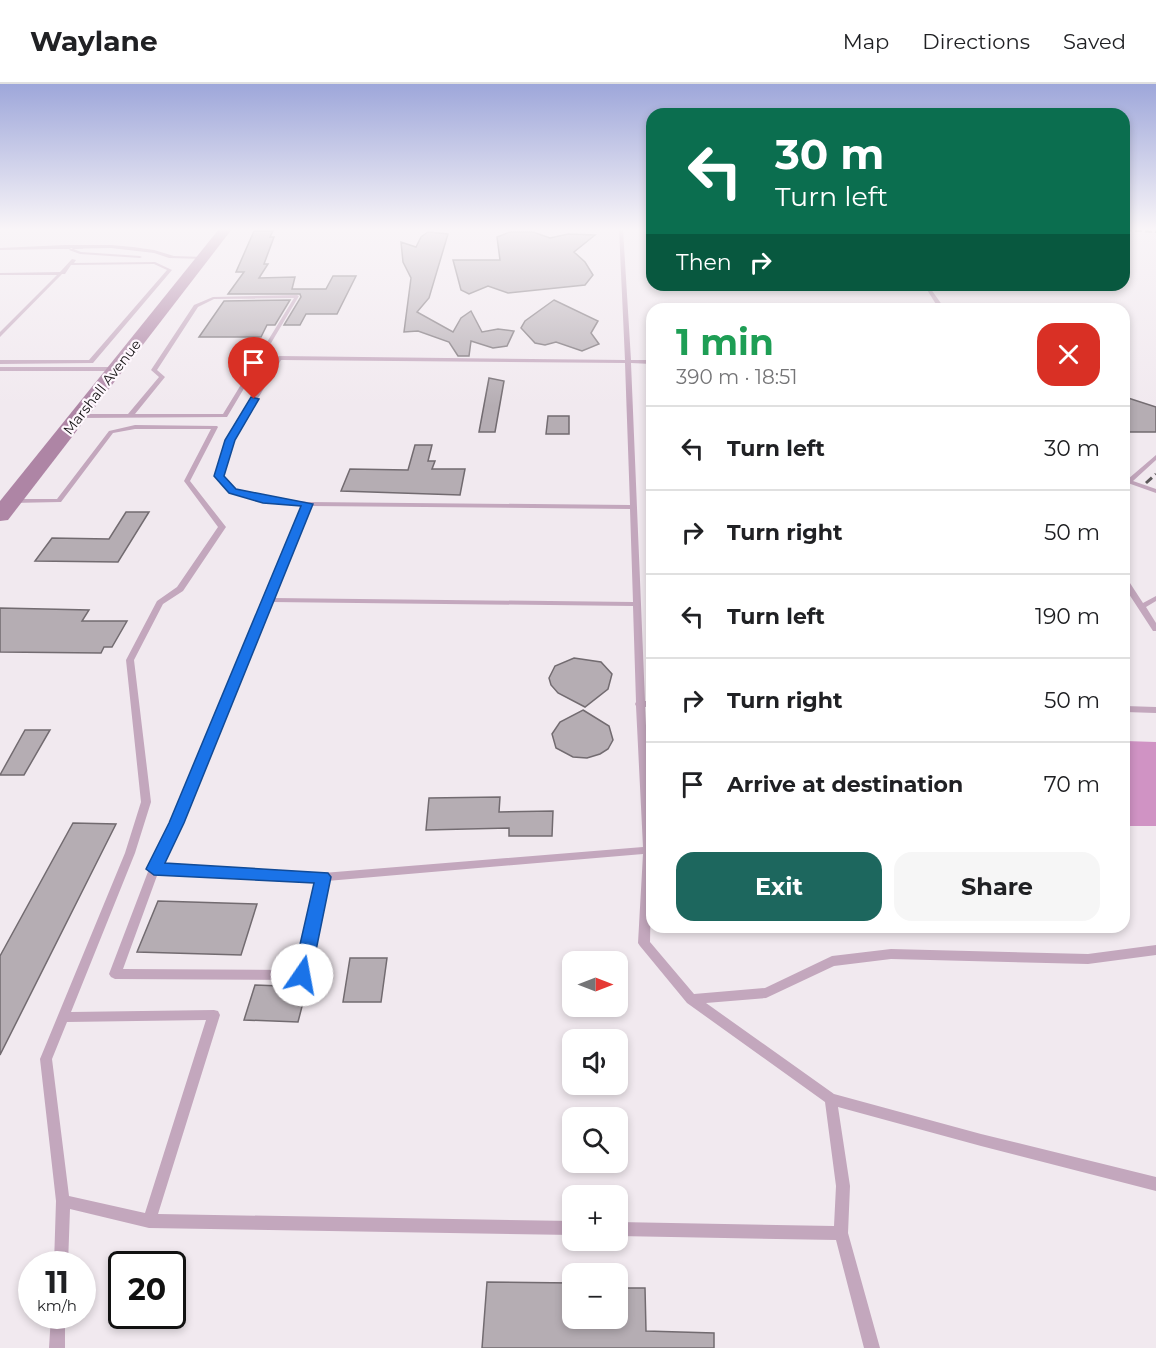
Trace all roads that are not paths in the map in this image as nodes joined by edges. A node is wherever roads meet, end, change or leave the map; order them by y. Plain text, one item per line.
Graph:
1 (48, 288) edge
2 (155, 288) edge
3 (180, 288) edge
4 (625, 288) edge
5 (0, 335) edge
6 (0, 362) edge
7 (630, 362) junction
8 (646, 362) edge
9 (0, 369) edge
10 (116, 369) junction
11 (79, 416) junction
12 (130, 416) junction
13 (225, 416) junction
14 (215, 427) junction
15 (1156, 457) edge
16 (1130, 478) edge
17 (1130, 481) edge
18 (1156, 490) edge
19 (11, 501) junction
20 (308, 504) junction
21 (634, 507) junction
22 (0, 515) edge
23 (1130, 590) edge
24 (1156, 598) edge
25 (268, 600) junction
26 (636, 604) junction
27 (1141, 607) junction
28 (1156, 629) edge
29 (639, 704) junction
30 (646, 704) edge
31 (1130, 709) edge
32 (1156, 710) edge
33 (646, 818) edge
34 (646, 850) edge
35 (154, 869) junction
36 (323, 877) junction
37 (646, 897) edge
38 (1156, 950) edge
39 (691, 999) junction
40 (63, 1017) junction
41 (831, 1099) junction
42 (1156, 1184) edge
43 (63, 1201) junction
44 (149, 1221) junction
45 (562, 1228) edge
46 (628, 1229) edge
47 (841, 1233) junction
48 (61, 1251) edge
49 (58, 1329) edge
50 (57, 1348) edge
51 (872, 1348) edge

1 - 5 lane
2 - 6 lane
3 - 10 street, Marshall Avenue
4 - 7 lane
7 - 8 lane
7 - 20 lane
7 - 21 lane
9 - 10 lane
10 - 11 street, Marshall Avenue
11 - 12 lane
11 - 19 street, Marshall Avenue
12 - 13 lane
12 - 13 lane
13 - 14 lane
14 - 19 lane
14 - 40 lane
15 - 16 lane
17 - 18 lane
19 - 22 street, Marshall Avenue
20 - 21 lane
20 - 25 lane
21 - 26 lane
23 - 27 lane
24 - 27 lane
25 - 26 lane
25 - 35 lane
26 - 29 lane
27 - 28 lane
29 - 30 lane
29 - 33 lane
31 - 32 lane
34 - 36 lane
35 - 36 lane
35 - 36 lane
37 - 39 lane
38 - 39 lane
39 - 41 lane
40 - 43 lane
40 - 44 lane
41 - 42 lane
41 - 47 lane
43 - 44 lane
43 - 48 lane
44 - 45 lane
46 - 47 lane
47 - 51 lane
49 - 50 lane

